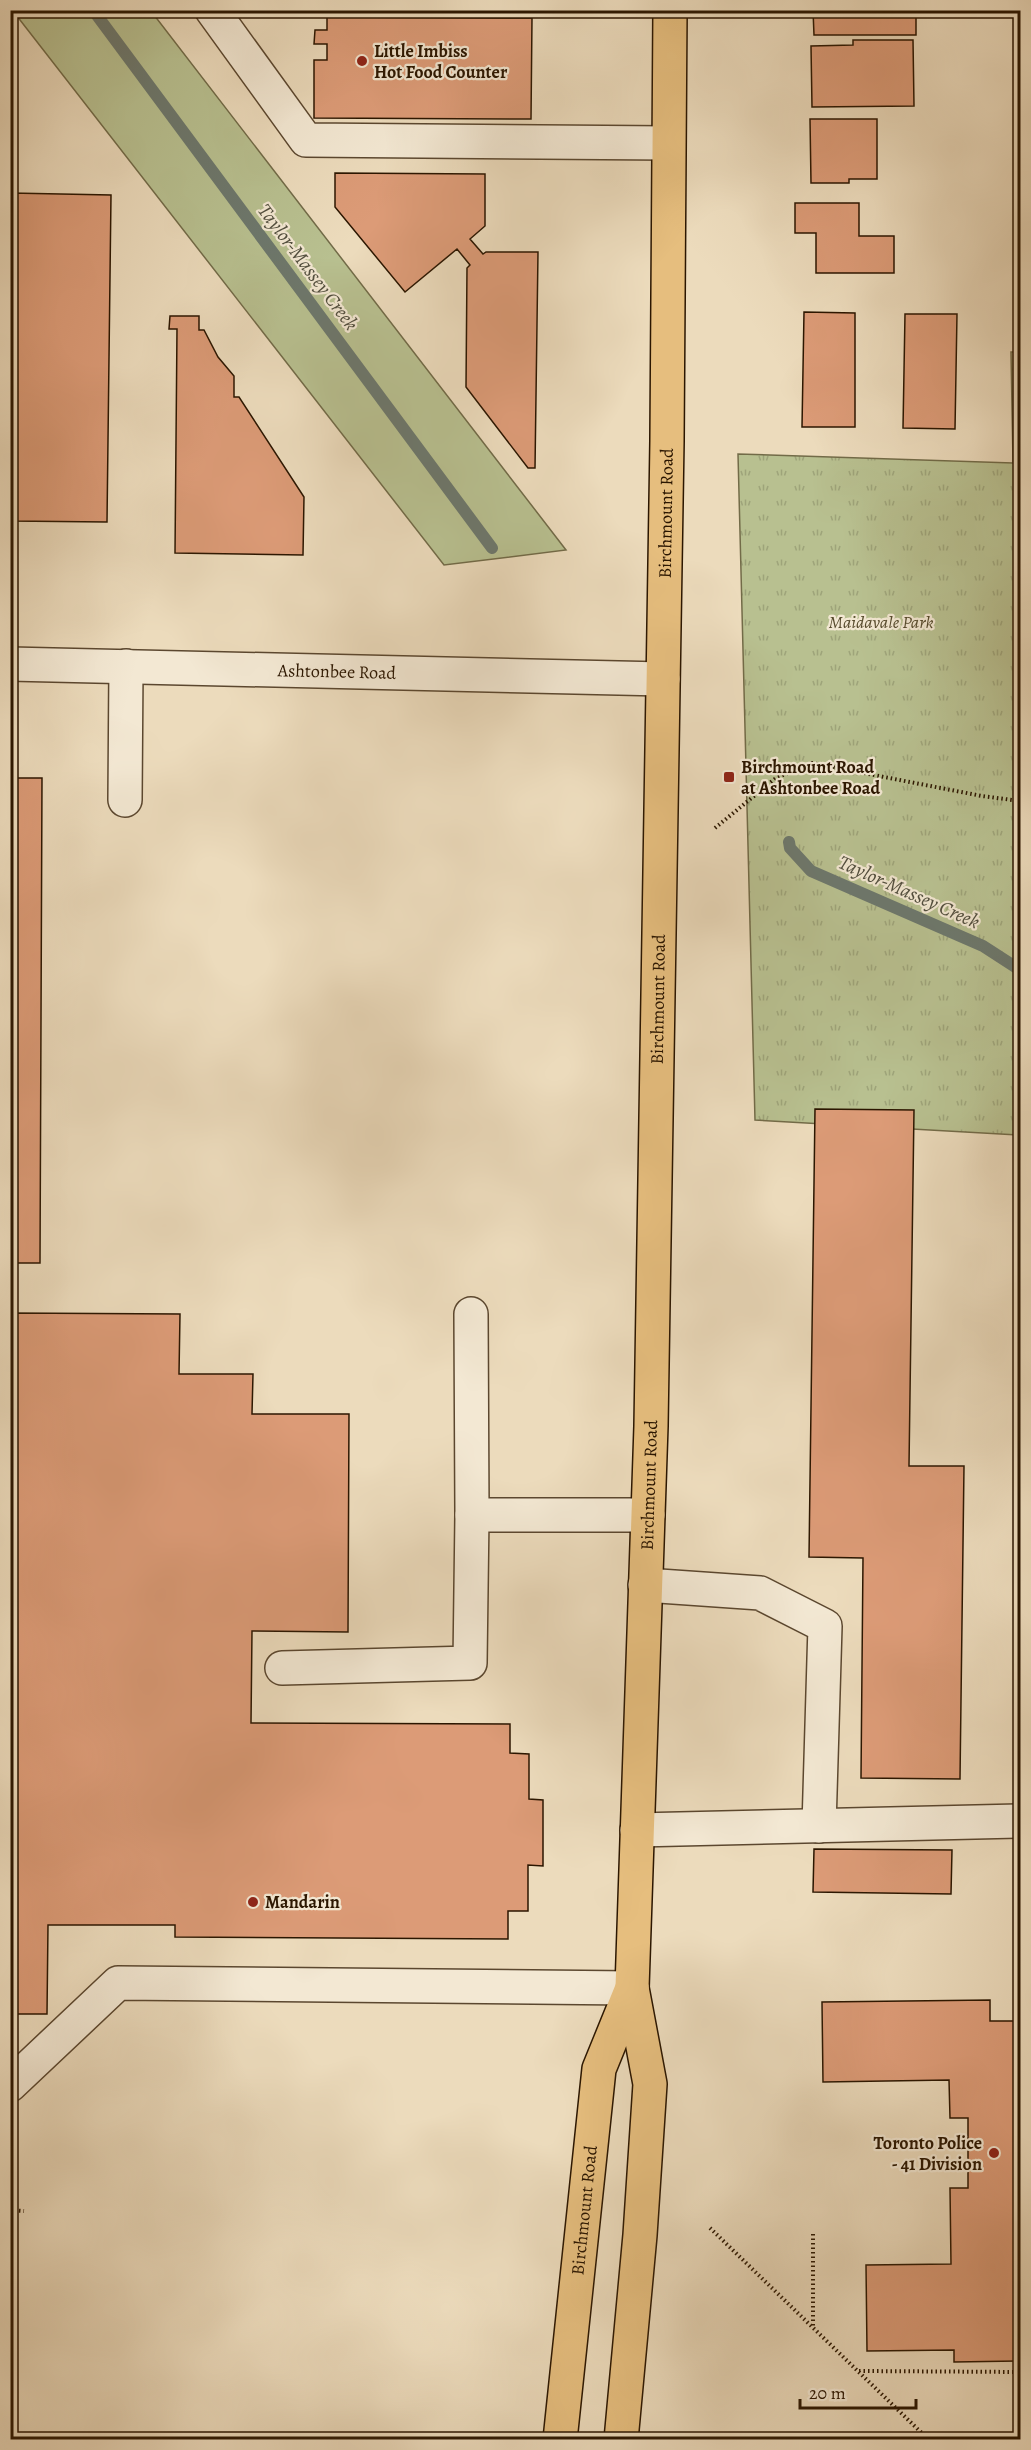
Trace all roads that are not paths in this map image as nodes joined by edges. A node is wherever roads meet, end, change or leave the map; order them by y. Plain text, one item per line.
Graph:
1 (212, 10) edge
2 (670, 10) edge
3 (668, 143) junction
4 (10, 664) edge
5 (126, 666) junction
6 (663, 679) junction
7 (125, 801) dead end
8 (471, 1314) dead end
9 (472, 1515) junction
10 (648, 1515) junction
11 (645, 1586) junction
12 (282, 1668) dead end
13 (1020, 1821) edge
14 (819, 1826) junction
15 (637, 1830) junction
16 (632, 1988) junction
17 (10, 2085) edge
18 (560, 2439) edge
19 (621, 2439) edge

1 - 3 street
2 - 3 main road, Birchmount Road
3 - 6 main road, Birchmount Road
4 - 5 street, Ashtonbee Road
5 - 6 street, Ashtonbee Road
5 - 7 street
6 - 10 main road, Birchmount Road
8 - 9 street
9 - 10 street
9 - 12 street
10 - 11 main road, Birchmount Road
11 - 14 street
11 - 15 main road, Birchmount Road
13 - 14 street
14 - 15 street
15 - 16 main road, Birchmount Road
16 - 17 street
16 - 18 main road, Birchmount Road
16 - 19 main road, Birchmount Road

